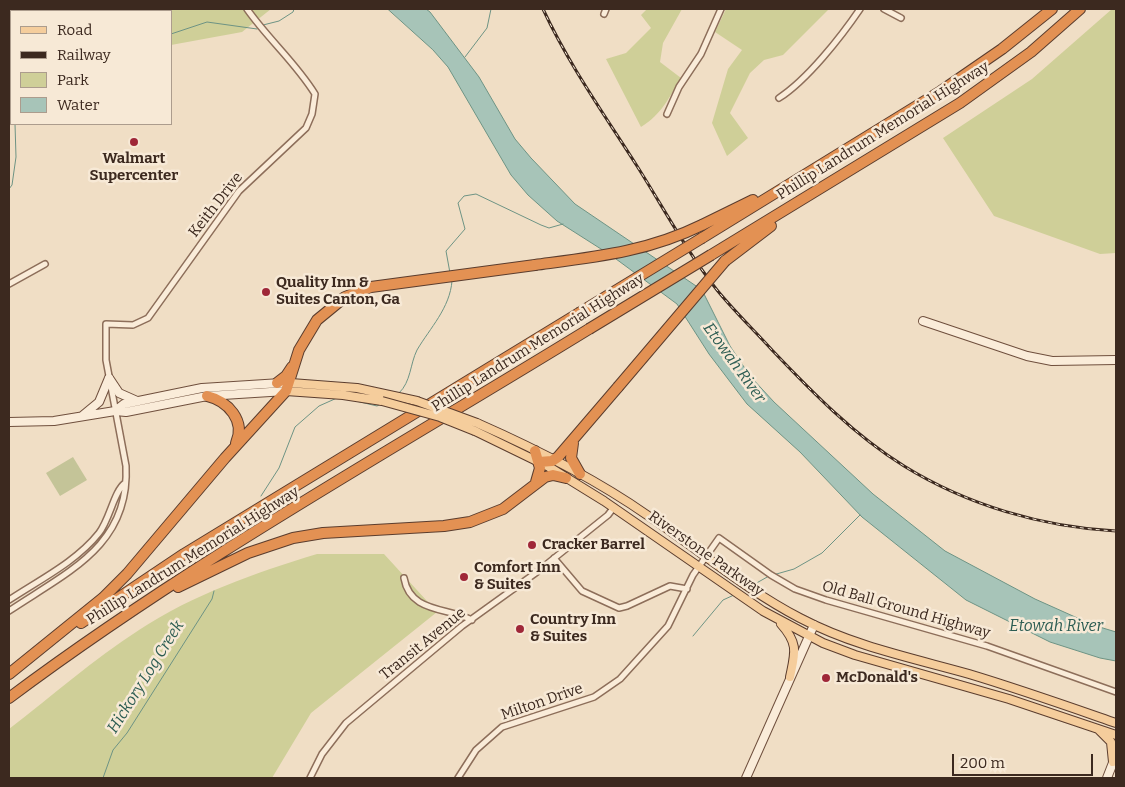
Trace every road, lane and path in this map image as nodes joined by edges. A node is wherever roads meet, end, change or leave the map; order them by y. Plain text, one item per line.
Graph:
1 (247, 9) edge
2 (721, 9) edge
3 (860, 9) edge
4 (884, 9) edge
5 (1045, 9) edge
6 (1052, 9) edge
7 (1080, 9) edge
8 (901, 18) dead end
9 (1014, 40) junction
10 (779, 98) dead end
11 (667, 114) dead end
12 (901, 140) junction
13 (802, 177) junction
14 (45, 264) dead end
15 (9, 284) edge
16 (923, 321) dead end
17 (1116, 360) edge
18 (294, 364) junction
19 (109, 378) junction
20 (276, 383) junction
21 (288, 387) junction
22 (207, 396) junction
23 (139, 401) junction
24 (115, 410) junction
25 (82, 416) junction
26 (9, 422) edge
27 (476, 427) junction
28 (574, 441) junction
29 (235, 447) junction
30 (535, 450) junction
31 (554, 460) junction
32 (539, 462) junction
33 (580, 474) junction
34 (566, 478) junction
35 (536, 482) junction
36 (125, 483) junction
37 (614, 507) junction
38 (706, 556) junction
39 (554, 558) junction
40 (699, 566) junction
41 (404, 578) dead end
42 (686, 589) junction
43 (9, 600) edge
44 (134, 608) junction
45 (9, 611) edge
46 (472, 620) junction
47 (778, 620) junction
48 (814, 625) junction
49 (809, 636) junction
50 (9, 674) edge
51 (790, 677) junction
52 (1116, 692) edge
53 (9, 698) edge
54 (1116, 723) edge
55 (1098, 729) junction
56 (1116, 735) edge
57 (1115, 759) edge
58 (310, 778) edge
59 (458, 778) edge
60 (746, 778) edge
61 (1107, 778) edge

1 - 19 street, Keith Drive
2 - 11 street
3 - 10 street
4 - 8 street
5 - 9 highway
6 - 9 highway, Phillip Landrum Memorial Highway
7 - 12 highway, Phillip Landrum Memorial Highway
9 - 13 highway, Phillip Landrum Memorial Highway
12 - 28 highway, bridge
12 - 44 highway, Phillip Landrum Memorial Highway, bridge
13 - 18 highway, bridge
13 - 50 highway, Phillip Landrum Memorial Highway, bridge
14 - 15 street
16 - 17 main road
18 - 20 highway
18 - 21 highway
19 - 23 main road
19 - 24 street, Keith Drive
19 - 25 main road
20 - 21 main road
20 - 23 main road
21 - 22 main road
21 - 27 main road, Riverstone Parkway, bridge
21 - 27 main road, bridge
21 - 29 highway
22 - 24 main road
22 - 29 highway
23 - 24 main road
24 - 25 main road
24 - 36 street, Keith Drive
25 - 26 main road
27 - 30 main road, Riverstone Parkway
27 - 32 main road, Riverstone Parkway
28 - 31 highway
28 - 33 highway
29 - 50 highway
30 - 31 main road, Riverstone Parkway
30 - 32 highway
31 - 32 highway
31 - 33 main road, Riverstone Parkway
32 - 34 main road, Riverstone Parkway
32 - 35 highway
33 - 38 main road, Riverstone Parkway
34 - 35 highway
34 - 37 main road, Riverstone Parkway
35 - 44 highway
36 - 43 street
36 - 45 street, Keith Drive
37 - 39 street, Transit Avenue
37 - 40 main road, Riverstone Parkway
38 - 40 street, Milton Drive
38 - 48 main road, Riverstone Parkway
38 - 52 street, Old Ball Ground Highway
39 - 42 street
39 - 46 street, Transit Avenue
40 - 42 street, Milton Drive
40 - 47 main road, Riverstone Parkway
41 - 46 street
42 - 59 street, Milton Drive
44 - 53 highway, Phillip Landrum Memorial Highway
46 - 58 street, Transit Avenue
47 - 49 main road, Riverstone Parkway
47 - 51 main road
48 - 49 main road
48 - 54 main road, Riverstone Parkway
49 - 51 main road
49 - 55 main road, Riverstone Parkway
51 - 60 main road
55 - 56 main road, Riverstone Parkway
55 - 57 main road
57 - 61 main road

